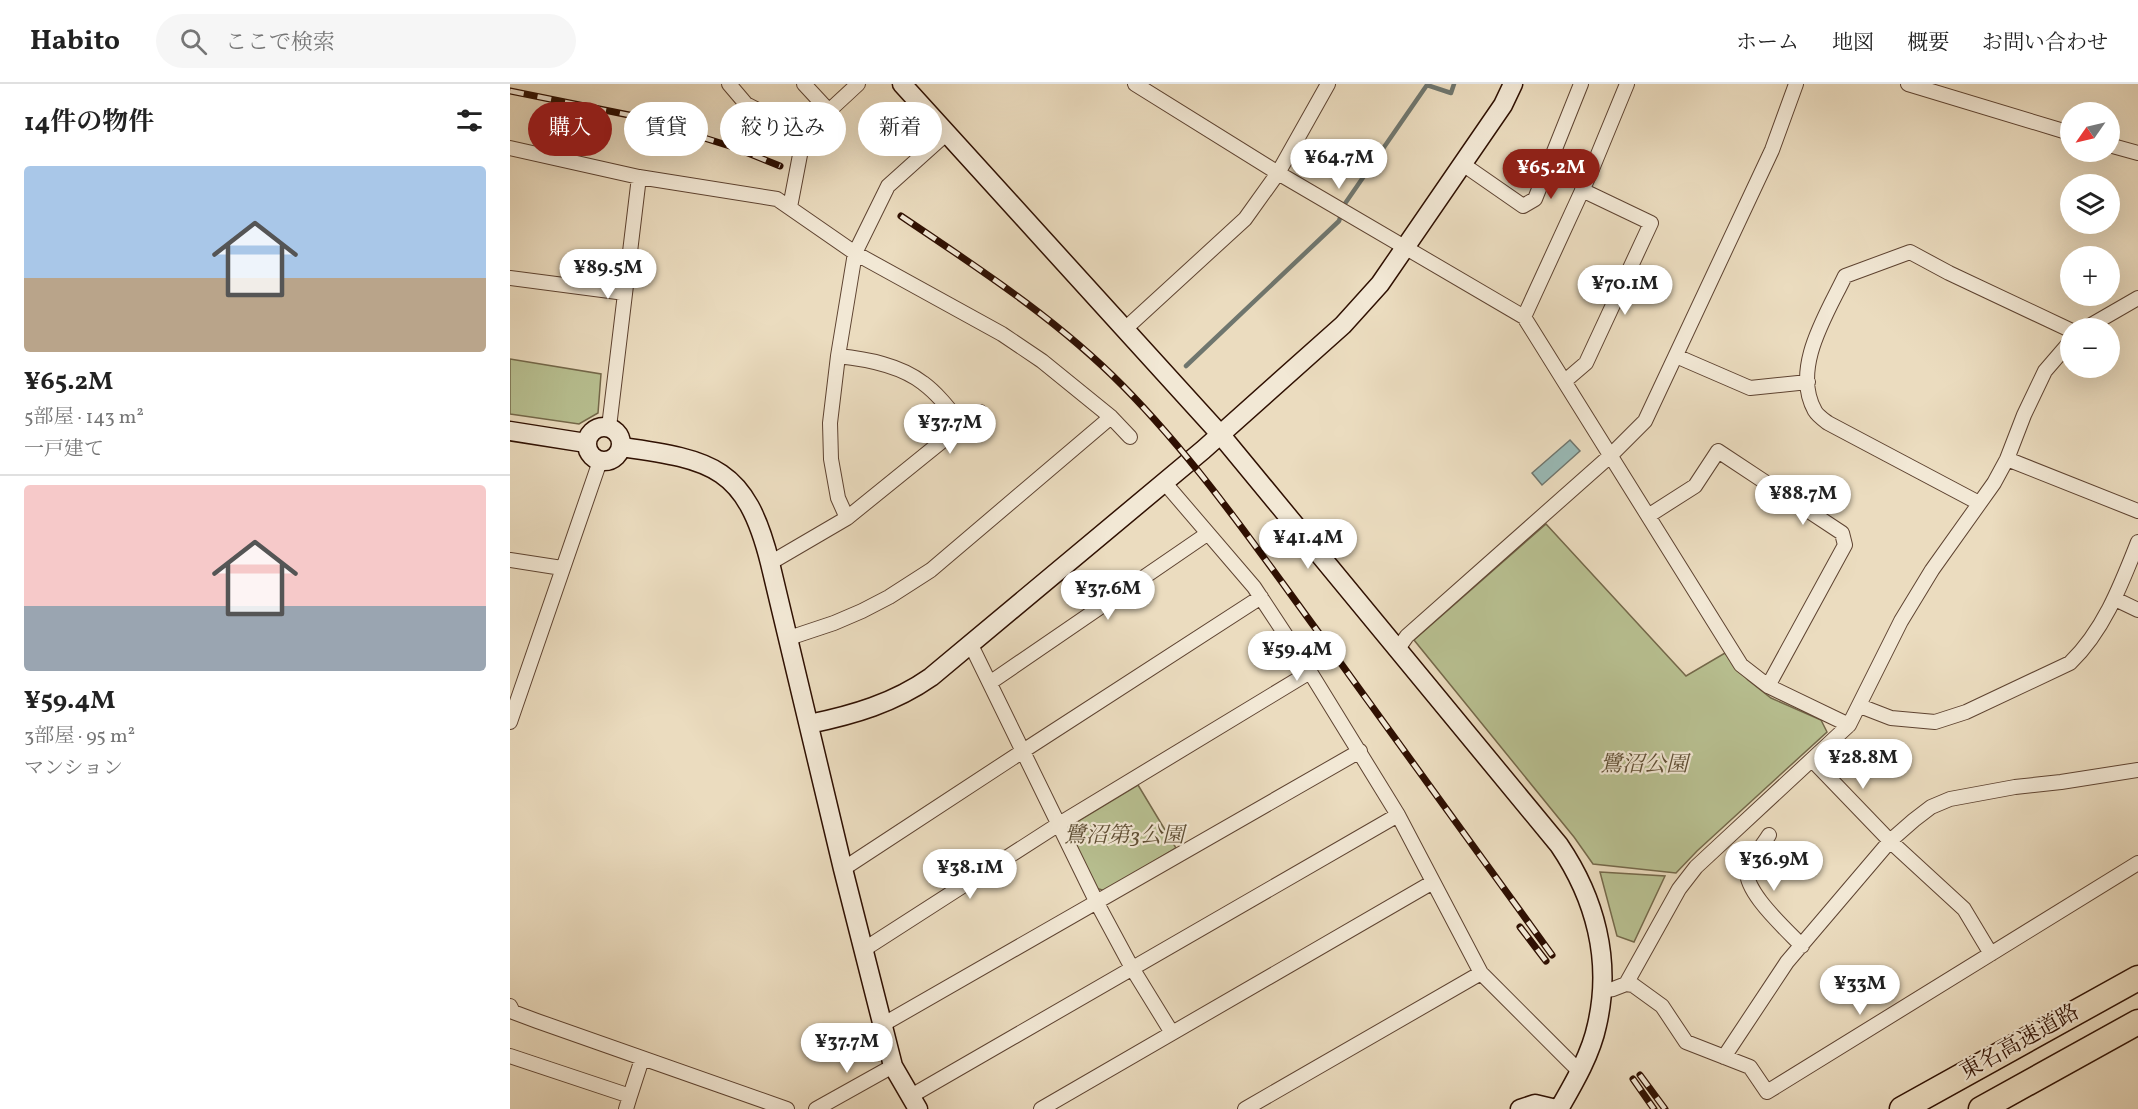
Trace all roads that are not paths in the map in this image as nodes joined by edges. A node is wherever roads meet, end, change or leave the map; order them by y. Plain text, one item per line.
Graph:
1 (729, 84) edge
2 (804, 84) edge
3 (858, 84) edge
4 (902, 84) edge
5 (1135, 84) edge
6 (1164, 84) edge
7 (1328, 84) edge
8 (1513, 84) edge
9 (1581, 84) edge
10 (1627, 84) edge
11 (1796, 84) edge
12 (1908, 84) edge
13 (1156, 97) junction
14 (744, 102) edge
15 (821, 102) edge
16 (839, 102) edge
17 (2060, 130) edge
18 (947, 133) junction
19 (2120, 147) edge
20 (510, 148) edge
21 (2138, 153) edge
22 (800, 156) edge
23 (1464, 165) junction
24 (1278, 173) junction
25 (639, 177) junction
26 (1582, 190) junction
27 (790, 207) junction
28 (1406, 248) junction
29 (855, 253) junction
30 (510, 278) edge
31 (625, 293) junction
32 (2138, 298) edge
33 (1524, 316) junction
34 (2103, 318) edge
35 (2060, 325) edge
36 (1125, 329) junction
37 (2060, 353) edge
38 (838, 356) junction
39 (1676, 356) junction
40 (1564, 381) junction
41 (1808, 382) junction
42 (980, 412) dead end
43 (1111, 417) junction
44 (962, 424) junction
45 (609, 427) junction
46 (510, 431) edge
47 (1220, 434) junction
48 (1130, 437) dead end
49 (586, 443) junction
50 (622, 447) junction
51 (1610, 456) junction
52 (2007, 459) junction
53 (600, 461) junction
54 (1164, 482) junction
55 (1979, 503) junction
56 (2138, 511) edge
57 (1648, 516) junction
58 (848, 518) junction
59 (1207, 534) junction
60 (2138, 542) edge
61 (510, 560) edge
62 (770, 563) junction
63 (562, 568) junction
64 (1261, 597) junction
65 (2115, 598) junction
66 (2138, 610) edge
67 (789, 638) junction
68 (971, 645) junction
69 (1398, 650) junction
70 (1310, 672) junction
71 (991, 682) junction
72 (1768, 686) junction
73 (1860, 706) junction
74 (510, 722) edge
75 (809, 724) junction
76 (1849, 726) junction
77 (1023, 751) junction
78 (1360, 751) junction
79 (1812, 760) junction
80 (2138, 770) edge
81 (1398, 815) junction
82 (1059, 824) junction
83 (1769, 835) dead end
84 (1890, 841) junction
85 (2138, 863) edge
86 (843, 869) junction
87 (1433, 882) junction
88 (1097, 903) junction
89 (1802, 946) junction
90 (863, 950) junction
91 (1991, 954) junction
92 (1132, 968) junction
93 (1481, 973) junction
94 (2138, 978) edge
95 (1626, 984) junction
96 (1601, 991) junction
97 (511, 1013) edge
98 (2138, 1022) edge
99 (882, 1025) junction
100 (1172, 1033) junction
101 (510, 1056) edge
102 (1724, 1057) junction
103 (642, 1059) junction
104 (893, 1065) junction
105 (1579, 1071) junction
106 (628, 1102) edge
107 (914, 1103) edge
108 (788, 1109) edge
109 (816, 1109) edge
110 (1041, 1109) edge
111 (1245, 1109) edge
112 (1520, 1109) edge
113 (1557, 1109) edge
114 (1902, 1109) edge
115 (1981, 1109) edge

1 - 14 street
2 - 15 street
3 - 16 street
4 - 18 street
5 - 13 street
6 - 13 street
7 - 24 street
8 - 23 street
9 - 23 street
10 - 26 street
11 - 39 street
12 - 17 street
13 - 24 street
18 - 29 street
18 - 36 street
19 - 21 street
20 - 25 street
22 - 27 street
23 - 28 street
24 - 28 street
24 - 36 street
25 - 27 street
25 - 31 street
26 - 33 street
26 - 40 street
27 - 29 street
28 - 33 street
28 - 47 street
29 - 38 street
29 - 43 street
30 - 31 street
31 - 45 street
32 - 34 street
33 - 40 street
35 - 41 street
36 - 47 street
37 - 52 street
38 - 44 street
38 - 58 street
39 - 41 street
39 - 51 street
40 - 51 street
41 - 55 street
42 - 44 street
43 - 48 street
43 - 67 street
44 - 58 street
45 - 49 street
45 - 50 street
46 - 49 street
47 - 54 street
47 - 69 street
49 - 53 street
50 - 53 street
50 - 62 street
51 - 57 street
51 - 69 street
52 - 55 street
52 - 56 street
53 - 63 street
54 - 59 street
54 - 68 street
55 - 73 street
57 - 72 street
57 - 72 street
58 - 62 street
59 - 64 street
59 - 71 street
60 - 65 street
61 - 63 street
62 - 67 street
63 - 74 street
64 - 70 street
64 - 77 street
65 - 66 street
65 - 73 street
67 - 75 street
68 - 71 street
68 - 75 street
69 - 96 street
70 - 78 street
70 - 82 street
71 - 77 street
72 - 76 street
73 - 76 street
75 - 86 street
76 - 79 street
77 - 82 street
77 - 86 street
78 - 81 street
78 - 88 street
79 - 84 street
79 - 95 street
80 - 84 street
81 - 87 street
81 - 92 street
82 - 88 street
82 - 90 street
83 - 89 street
84 - 89 street
84 - 91 street
85 - 91 street
86 - 90 street
87 - 93 street
87 - 100 street
88 - 92 street
88 - 99 street
89 - 102 street
90 - 99 street
91 - 102 street
92 - 100 street
92 - 107 street
93 - 105 street
93 - 111 street
94 - 114 highway, 東名高速道路
95 - 96 street
95 - 102 street
96 - 105 street
97 - 103 street
98 - 115 highway, 東名高速道路
99 - 104 street
100 - 110 street
101 - 106 street
103 - 106 street
103 - 108 street
104 - 107 street
104 - 109 street
105 - 113 street
112 - 113 street

